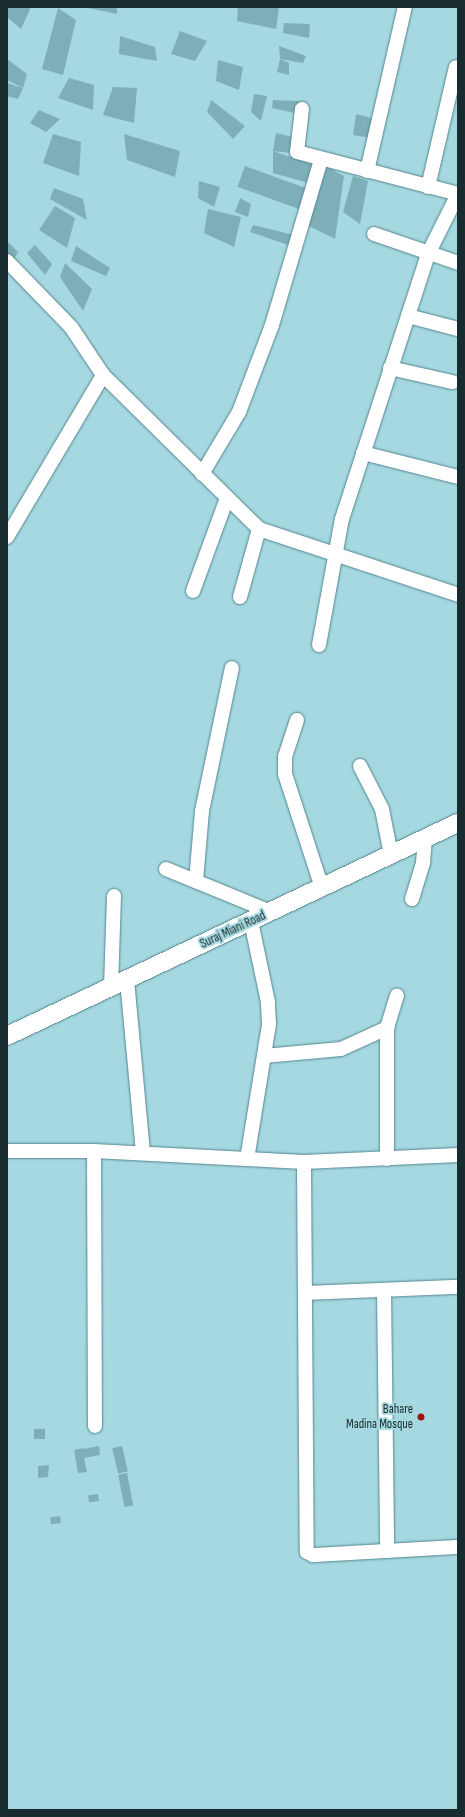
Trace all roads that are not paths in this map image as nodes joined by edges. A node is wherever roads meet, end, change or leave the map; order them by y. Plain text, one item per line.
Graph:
1 (405, 7) edge
2 (456, 67) dead end
3 (302, 109) dead end
4 (321, 160) junction
5 (367, 172) junction
6 (428, 187) junction
7 (458, 194) edge
8 (374, 234) dead end
9 (429, 252) junction
10 (7, 261) edge
11 (458, 263) edge
12 (408, 316) junction
13 (458, 329) edge
14 (390, 368) junction
15 (103, 375) junction
16 (452, 382) dead end
17 (363, 453) junction
18 (202, 474) junction
19 (458, 477) edge
20 (226, 498) junction
21 (259, 529) junction
22 (7, 537) edge
23 (335, 555) junction
24 (193, 591) dead end
25 (458, 595) edge
26 (240, 597) dead end
27 (319, 645) dead end
28 (232, 668) dead end
29 (297, 720) dead end
30 (360, 766) dead end
31 (458, 824) edge
32 (425, 839) junction
33 (391, 855) junction
34 (166, 869) dead end
35 (196, 881) junction
36 (322, 888) junction
37 (114, 896) dead end
38 (412, 899) dead end
39 (271, 912) junction
40 (251, 921) junction
41 (127, 980) junction
42 (111, 987) junction
43 (397, 995) dead end
44 (387, 1028) junction
45 (7, 1036) edge
46 (264, 1056) junction
47 (7, 1151) edge
48 (94, 1151) junction
49 (143, 1153) junction
50 (458, 1155) edge
51 (247, 1159) junction
52 (387, 1159) junction
53 (304, 1162) junction
54 (458, 1287) edge
55 (384, 1290) junction
56 (306, 1293) junction
57 (95, 1426) dead end
58 (458, 1547) edge
59 (386, 1551) junction

1 - 5 street
2 - 6 street
3 - 4 street
4 - 5 street
4 - 18 street
5 - 6 street
6 - 7 street
7 - 9 street
8 - 9 street
9 - 11 street
9 - 12 street
10 - 15 street
12 - 13 street
12 - 14 street
14 - 16 street
14 - 17 street
15 - 18 street
15 - 22 street
17 - 19 street
17 - 23 street
18 - 20 street
20 - 21 street
20 - 24 street
21 - 23 street
21 - 26 street
23 - 25 street
23 - 27 street
28 - 35 street
29 - 36 street
30 - 33 street
31 - 32 street, Suraj Miani Road
32 - 33 street, Suraj Miani Road
32 - 38 street
33 - 36 street, Suraj Miani Road
34 - 35 street
35 - 39 street
36 - 39 street, Suraj Miani Road
37 - 42 street
39 - 40 street, Suraj Miani Road
40 - 41 street, Suraj Miani Road
40 - 46 street
41 - 42 street, Suraj Miani Road
41 - 49 street
42 - 45 street, Suraj Miani Road
43 - 44 street
44 - 46 street
44 - 52 street
46 - 51 street
47 - 48 street
48 - 49 street
48 - 57 street
49 - 51 street
50 - 52 street
51 - 53 street
52 - 53 street
53 - 56 street
54 - 55 street
55 - 56 street
55 - 59 street
56 - 59 street
58 - 59 street

